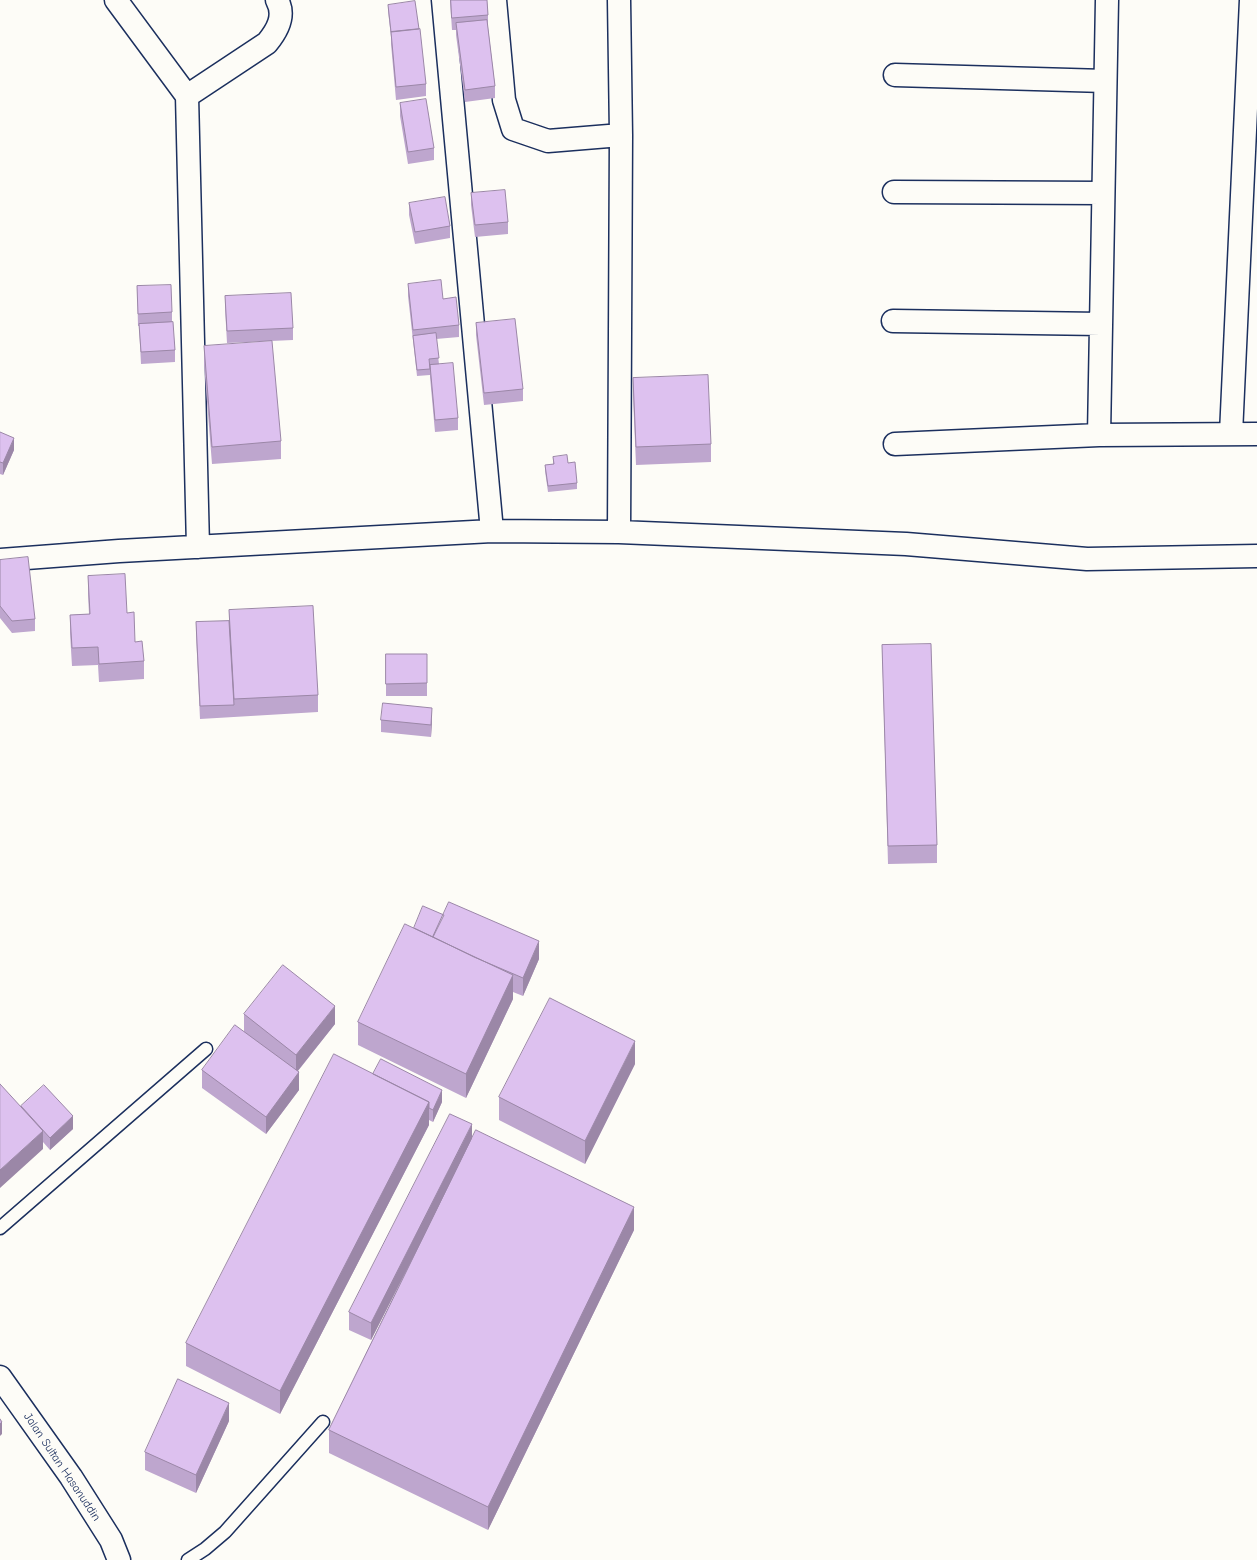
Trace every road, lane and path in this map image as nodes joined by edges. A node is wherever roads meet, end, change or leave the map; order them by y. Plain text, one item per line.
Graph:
1 (116, 0) edge
2 (278, 0) edge
3 (443, 0) edge
4 (494, 0) edge
5 (619, 0) edge
6 (1107, 0) edge
7 (1251, 0) edge
8 (895, 75) dead end
9 (1105, 81) junction
10 (187, 96) junction
11 (621, 135) junction
12 (894, 192) dead end
13 (1103, 193) junction
14 (893, 321) dead end
15 (1100, 324) junction
16 (1231, 434) junction
17 (1257, 434) edge
18 (1099, 436) junction
19 (895, 444) dead end
20 (492, 531) junction
21 (619, 532) junction
22 (198, 547) junction
23 (1257, 556) edge
24 (0, 560) edge
25 (206, 1049) dead end
26 (0, 1228) edge
27 (0, 1377) edge
28 (323, 1422) dead end
29 (119, 1560) edge
30 (188, 1560) edge

1 - 10 street
2 - 10 street
3 - 20 street
4 - 11 street
5 - 11 street
6 - 9 street
7 - 16 street
8 - 9 street
9 - 13 street
10 - 22 street
11 - 21 street
12 - 13 street
13 - 15 street
14 - 15 street
15 - 18 street
16 - 17 street
16 - 18 street
18 - 19 street
20 - 21 street
20 - 22 street
21 - 23 street
22 - 24 street
25 - 26 lane
27 - 29 street, Jalan Sultan Hasanuddin
28 - 30 lane

